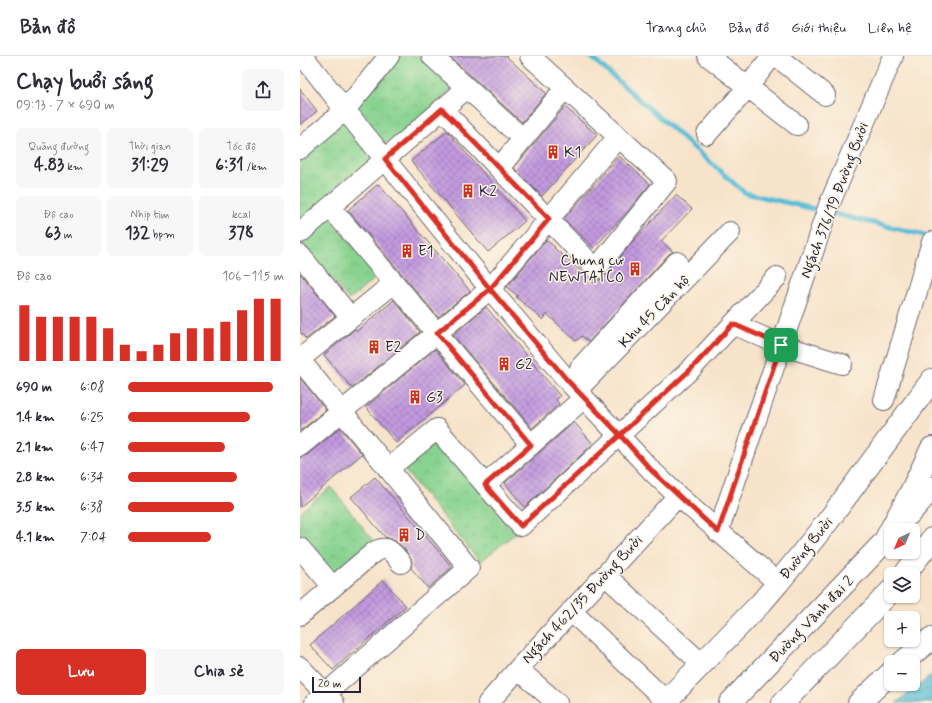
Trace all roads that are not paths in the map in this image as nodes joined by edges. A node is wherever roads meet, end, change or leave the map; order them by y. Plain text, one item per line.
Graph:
1 (303, 56) edge
2 (389, 56) edge
3 (432, 56) edge
4 (530, 56) edge
5 (708, 56) edge
6 (772, 56) edge
7 (776, 56) edge
8 (893, 56) edge
9 (748, 87) junction
10 (467, 88) junction
11 (565, 88) junction
12 (825, 95) dead end
13 (442, 109) junction
14 (345, 110) junction
15 (797, 125) dead end
16 (707, 134) dead end
17 (618, 137) junction
18 (523, 139) junction
19 (300, 149) edge
20 (385, 159) junction
21 (499, 168) junction
22 (330, 207) junction
23 (549, 219) junction
24 (730, 232) dead end
25 (300, 233) edge
26 (930, 247) edge
27 (300, 255) edge
28 (677, 262) dead end
29 (777, 277) dead end
30 (394, 283) junction
31 (490, 289) junction
32 (350, 318) junction
33 (733, 324) junction
34 (437, 333) junction
35 (781, 345) junction
36 (300, 360) edge
37 (842, 364) dead end
38 (932, 380) edge
39 (576, 390) junction
40 (884, 400) dead end
41 (342, 412) junction
42 (620, 435) junction
43 (531, 445) junction
44 (300, 446) edge
45 (932, 448) edge
46 (388, 469) junction
47 (485, 485) junction
48 (932, 488) edge
49 (678, 496) junction
50 (895, 523) edge
51 (902, 523) edge
52 (718, 532) junction
53 (932, 539) edge
54 (884, 543) edge
55 (300, 548) edge
56 (932, 552) edge
57 (401, 563) dead end
58 (910, 567) edge
59 (916, 567) edge
60 (605, 575) junction
61 (778, 583) junction
62 (333, 587) junction
63 (884, 599) edge
64 (571, 611) junction
65 (300, 615) edge
66 (932, 638) edge
67 (911, 655) edge
68 (702, 664) junction
69 (300, 667) edge
70 (518, 669) junction
71 (884, 680) edge
72 (325, 700) edge
73 (665, 702) edge
74 (488, 703) edge
75 (557, 703) edge
76 (730, 703) edge
77 (783, 703) edge
78 (859, 703) edge

1 - 14 street
2 - 14 street
3 - 10 street
4 - 11 street
5 - 9 street
6 - 9 street
7 - 12 street
8 - 35 street, Ngách 376/19 Đường Bưởi
9 - 15 street
9 - 16 street
10 - 13 street
10 - 18 street
11 - 17 street
11 - 18 street
13 - 20 street
13 - 21 street
14 - 19 street
14 - 20 street
17 - 23 street
17 - 23 street
18 - 21 street
20 - 22 street
20 - 31 street
21 - 23 street
22 - 25 street
22 - 30 street
23 - 31 street
24 - 39 street, Khu 45 Căn hộ
26 - 40 street
27 - 32 street
28 - 39 street
29 - 33 street
30 - 32 street
30 - 34 street
31 - 34 street
31 - 39 street
32 - 36 street
33 - 35 street
33 - 42 street
34 - 41 street
34 - 43 street
35 - 37 street
35 - 52 street, Ngách 376/19 Đường Bưởi
36 - 41 street
38 - 61 main road, Đường Bưởi
39 - 42 street
39 - 43 street
41 - 44 street
41 - 46 street
42 - 47 street
42 - 49 street
43 - 47 street
45 - 50 main road, Đường Vành đai 2
46 - 47 street
46 - 72 street
48 - 51 main road
49 - 52 street
49 - 60 street, Ngách 462/35 Đường Bưởi
52 - 61 street
53 - 58 main road
54 - 76 main road, Đường Vành đai 2
55 - 62 street
56 - 59 main road
57 - 62 street
60 - 64 street, Ngách 462/35 Đường Bưởi
60 - 68 street
61 - 68 main road, Đường Bưởi
62 - 65 street
63 - 77 main road
64 - 70 street, Ngách 462/35 Đường Bưởi
64 - 73 street
66 - 67 main road
68 - 73 main road, Đường Bưởi
69 - 72 street
70 - 74 street, Ngách 462/35 Đường Bưởi
70 - 75 street
71 - 78 main road

